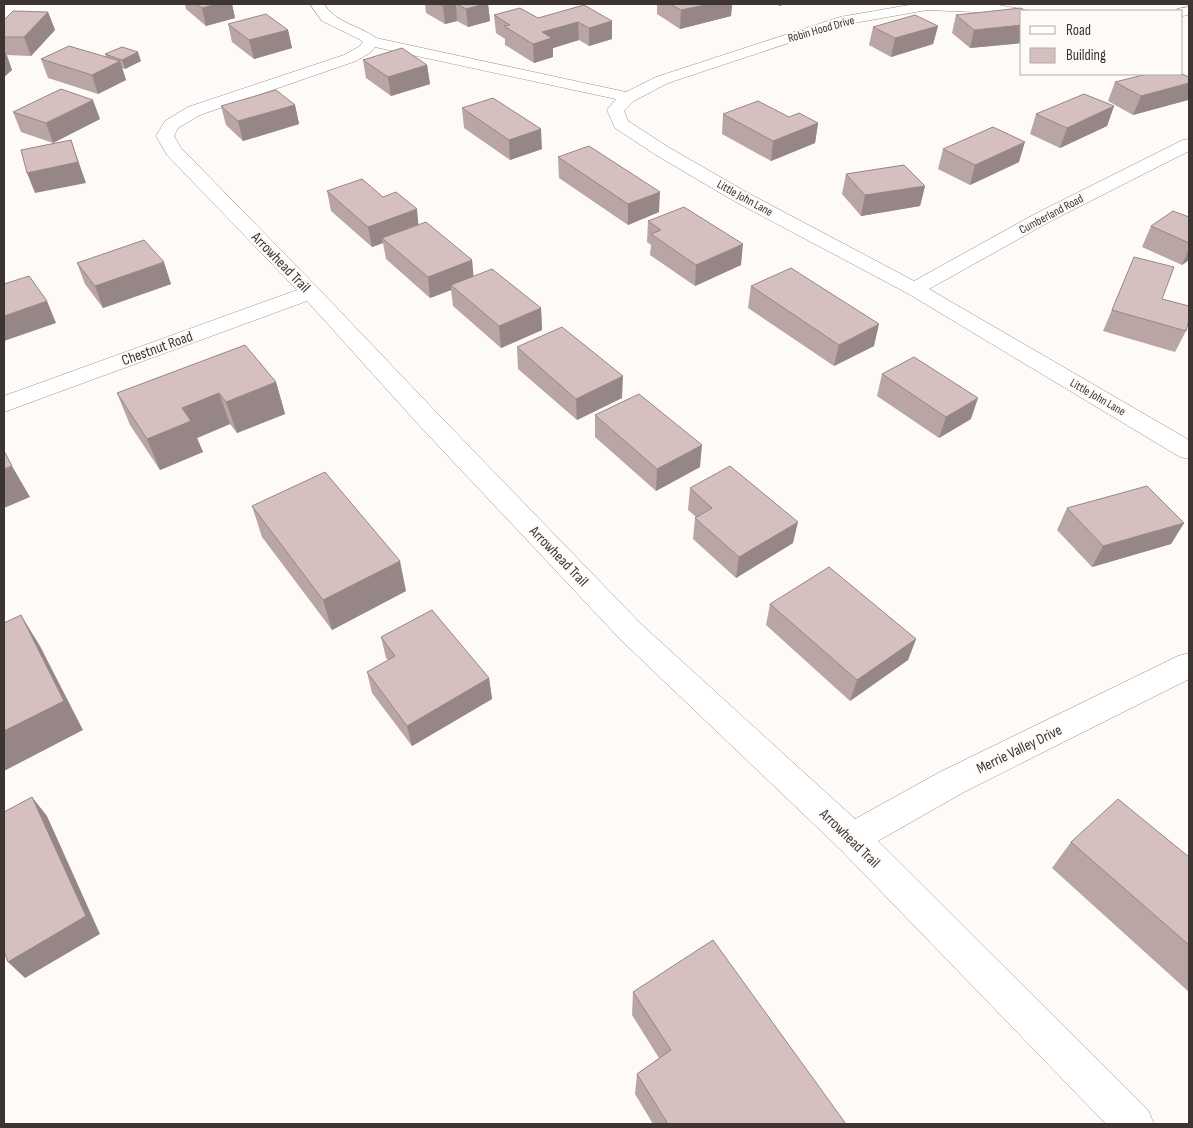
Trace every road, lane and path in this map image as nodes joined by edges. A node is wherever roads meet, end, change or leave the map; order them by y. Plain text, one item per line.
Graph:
1 (317, 4) edge
2 (1020, 13) edge
3 (371, 41) junction
4 (628, 97) junction
5 (1189, 144) edge
6 (914, 290) junction
7 (311, 292) junction
8 (4, 404) edge
9 (1189, 451) edge
10 (1189, 665) edge
11 (852, 838) junction
12 (1134, 1124) edge

1 - 3 street
2 - 4 street, Robin Hood Drive
3 - 4 street
3 - 7 street, Arrowhead Trail
4 - 6 street, Little John Lane
5 - 6 street, Cumberland Road
6 - 9 street, Little John Lane
7 - 8 street, Chestnut Road
7 - 11 street, Arrowhead Trail
10 - 11 street, Merrie Valley Drive
11 - 12 street, Arrowhead Trail

